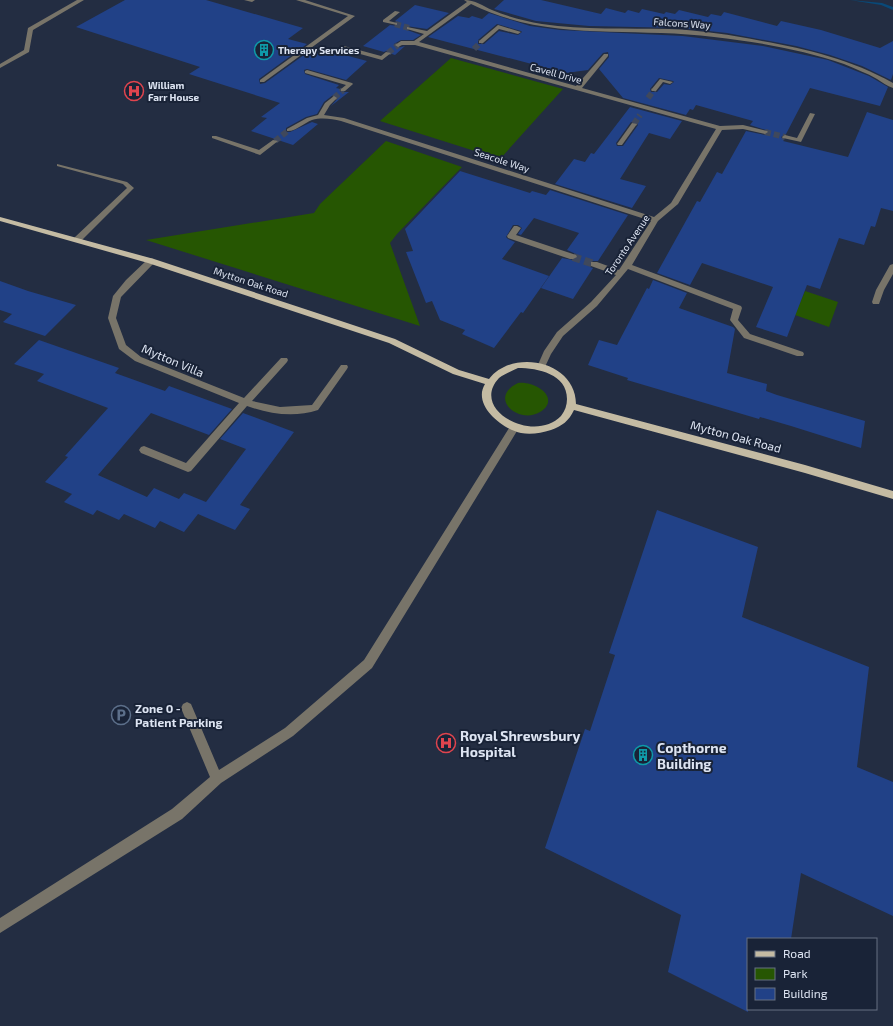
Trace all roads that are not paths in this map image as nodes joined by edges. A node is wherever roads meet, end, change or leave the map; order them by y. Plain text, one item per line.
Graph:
1 (81, 0) edge
2 (247, 0) edge
3 (252, 0) edge
4 (299, 0) edge
5 (468, 1) edge
6 (397, 12) dead end
7 (395, 24) dead end
8 (409, 28) tunnel mouth
9 (518, 32) dead end
10 (428, 33) junction
11 (481, 42) tunnel mouth
12 (414, 43) junction
13 (398, 45) tunnel mouth
14 (344, 48) dead end
15 (388, 53) tunnel mouth
16 (606, 55) dead end
17 (0, 66) edge
18 (307, 72) dead end
19 (262, 81) dead end
20 (670, 82) dead end
21 (893, 86) edge
22 (578, 88) junction
23 (343, 90) dead end
24 (654, 90) tunnel mouth
25 (334, 98) tunnel mouth
26 (644, 105) junction
27 (812, 114) dead end
28 (321, 115) junction
29 (640, 115) tunnel mouth
30 (634, 124) tunnel mouth
31 (720, 128) junction
32 (289, 130) tunnel mouth
33 (765, 132) tunnel mouth
34 (214, 137) dead end
35 (785, 137) tunnel mouth
36 (275, 141) tunnel mouth
37 (620, 144) dead end
38 (59, 165) dead end
39 (655, 220) junction
40 (1, 221) edge
41 (517, 228) dead end
42 (77, 240) junction
43 (573, 257) tunnel mouth
44 (151, 262) junction
45 (594, 264) tunnel mouth
46 (627, 266) junction
47 (893, 267) edge
48 (621, 274) junction
49 (876, 302) dead end
50 (800, 354) dead end
51 (284, 360) dead end
52 (344, 367) dead end
53 (541, 367) junction
54 (490, 382) junction
55 (245, 402) junction
56 (572, 406) junction
57 (514, 428) junction
58 (144, 450) dead end
59 (893, 495) edge
60 (187, 708) dead end
61 (217, 778) junction
62 (0, 926) edge

1 - 17 street
2 - 3 street
4 - 19 street
5 - 10 street
5 - 21 street, Falcons Way
6 - 7 street
8 - 10 street
9 - 11 street
10 - 12 street
12 - 13 street
12 - 22 street, Cavell Drive
14 - 15 street
16 - 22 street
18 - 23 street
20 - 24 street
22 - 26 street, Cavell Drive
25 - 28 street
26 - 29 street
26 - 31 street, Cavell Drive
27 - 35 street
28 - 32 street
28 - 39 street, Seacole Way
30 - 37 street
31 - 33 street, Cavell Drive
31 - 39 street, Toronto Avenue
34 - 36 street
38 - 42 street
39 - 46 street, Toronto Avenue
40 - 42 main road, Mytton Oak Road
41 - 43 street
42 - 44 main road, Mytton Oak Road
44 - 54 main road, Mytton Oak Road
44 - 55 street, Mytton Villa
45 - 48 street
46 - 48 street, Toronto Avenue
46 - 50 street
47 - 49 street
48 - 53 street, Toronto Avenue
51 - 55 street
52 - 55 street, Mytton Villa
53 - 54 main road
53 - 56 main road
54 - 57 main road
55 - 58 street
56 - 57 main road
56 - 59 main road, Mytton Oak Road
57 - 61 street
60 - 61 street
61 - 62 street

